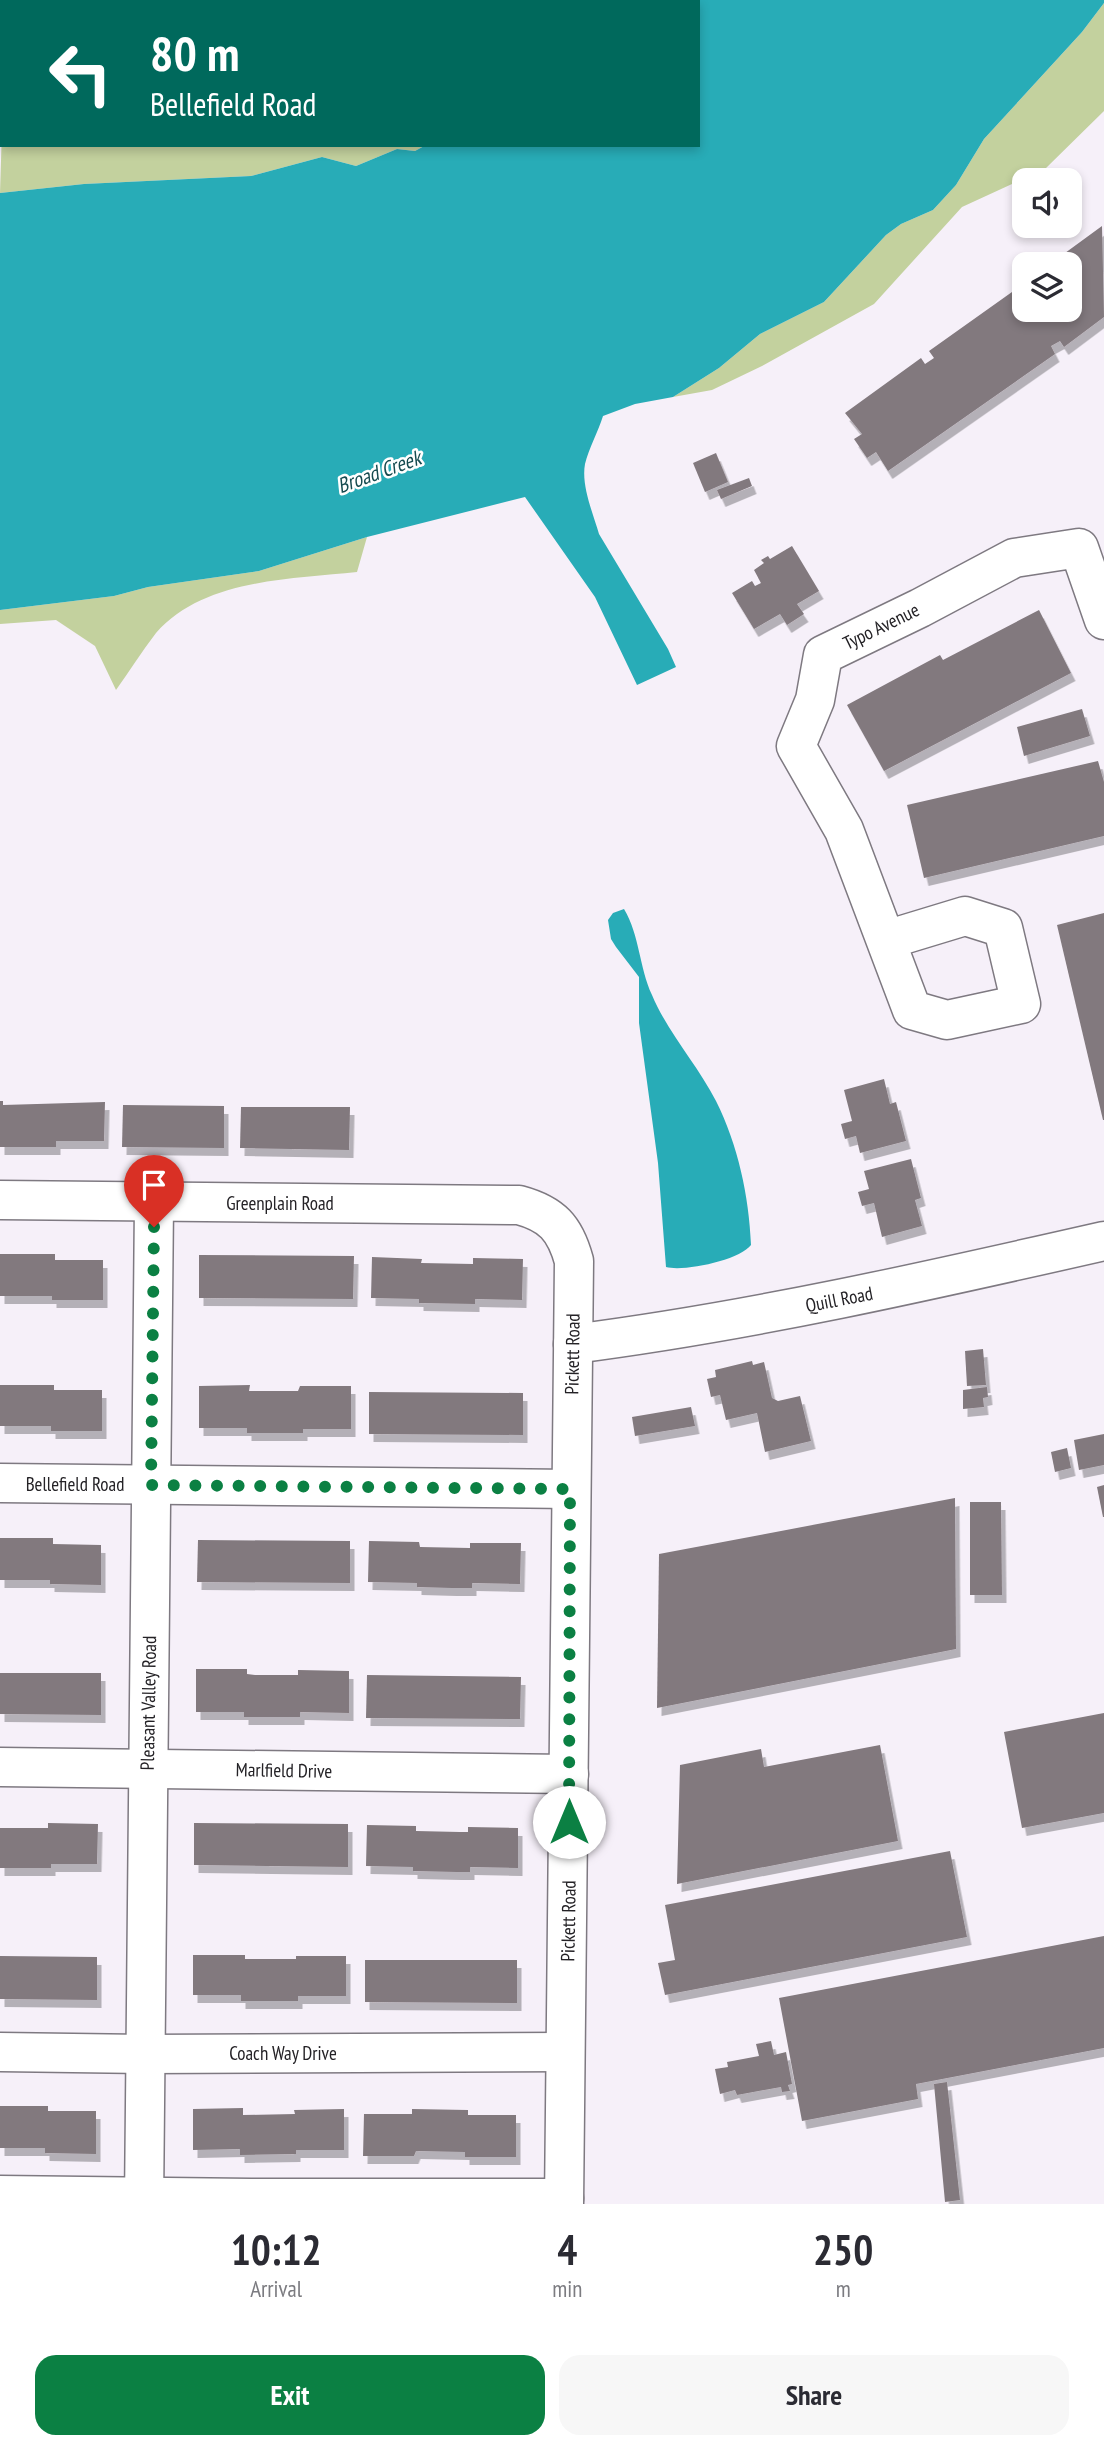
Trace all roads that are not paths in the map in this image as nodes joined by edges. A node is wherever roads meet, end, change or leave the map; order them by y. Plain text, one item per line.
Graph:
1 (1104, 620) edge
2 (886, 940) dead end
3 (0, 1200) edge
4 (154, 1203) junction
5 (556, 1223) joint
6 (1104, 1241) edge
7 (573, 1344) junction
8 (0, 1483) edge
9 (151, 1485) junction
10 (570, 1489) junction
11 (0, 1767) edge
12 (148, 1769) junction
13 (569, 1774) junction
14 (0, 2052) edge
15 (565, 2052) junction
16 (145, 2054) junction
17 (0, 2195) edge
18 (144, 2200) edge
19 (564, 2201) edge

1 - 2 street, Typo Avenue
3 - 4 street, Greenplain Road
4 - 5 street, Greenplain Road
4 - 9 street, Pleasant Valley Road
5 - 7 street, Pickett Road
6 - 7 street, Quill Road
7 - 10 street, Pickett Road
8 - 9 street, Bellefield Road
9 - 10 street, Bellefield Road
9 - 12 street, Pleasant Valley Road
10 - 13 street, Pickett Road
11 - 12 street, Marlfield Drive
12 - 13 street, Marlfield Drive
12 - 16 street, Pleasant Valley Road
13 - 15 street, Pickett Road
14 - 16 street, Coach Way Drive
15 - 16 street, Coach Way Drive
15 - 19 street, Pickett Road
16 - 18 street, Pleasant Valley Road
17 - 18 street
18 - 19 street

